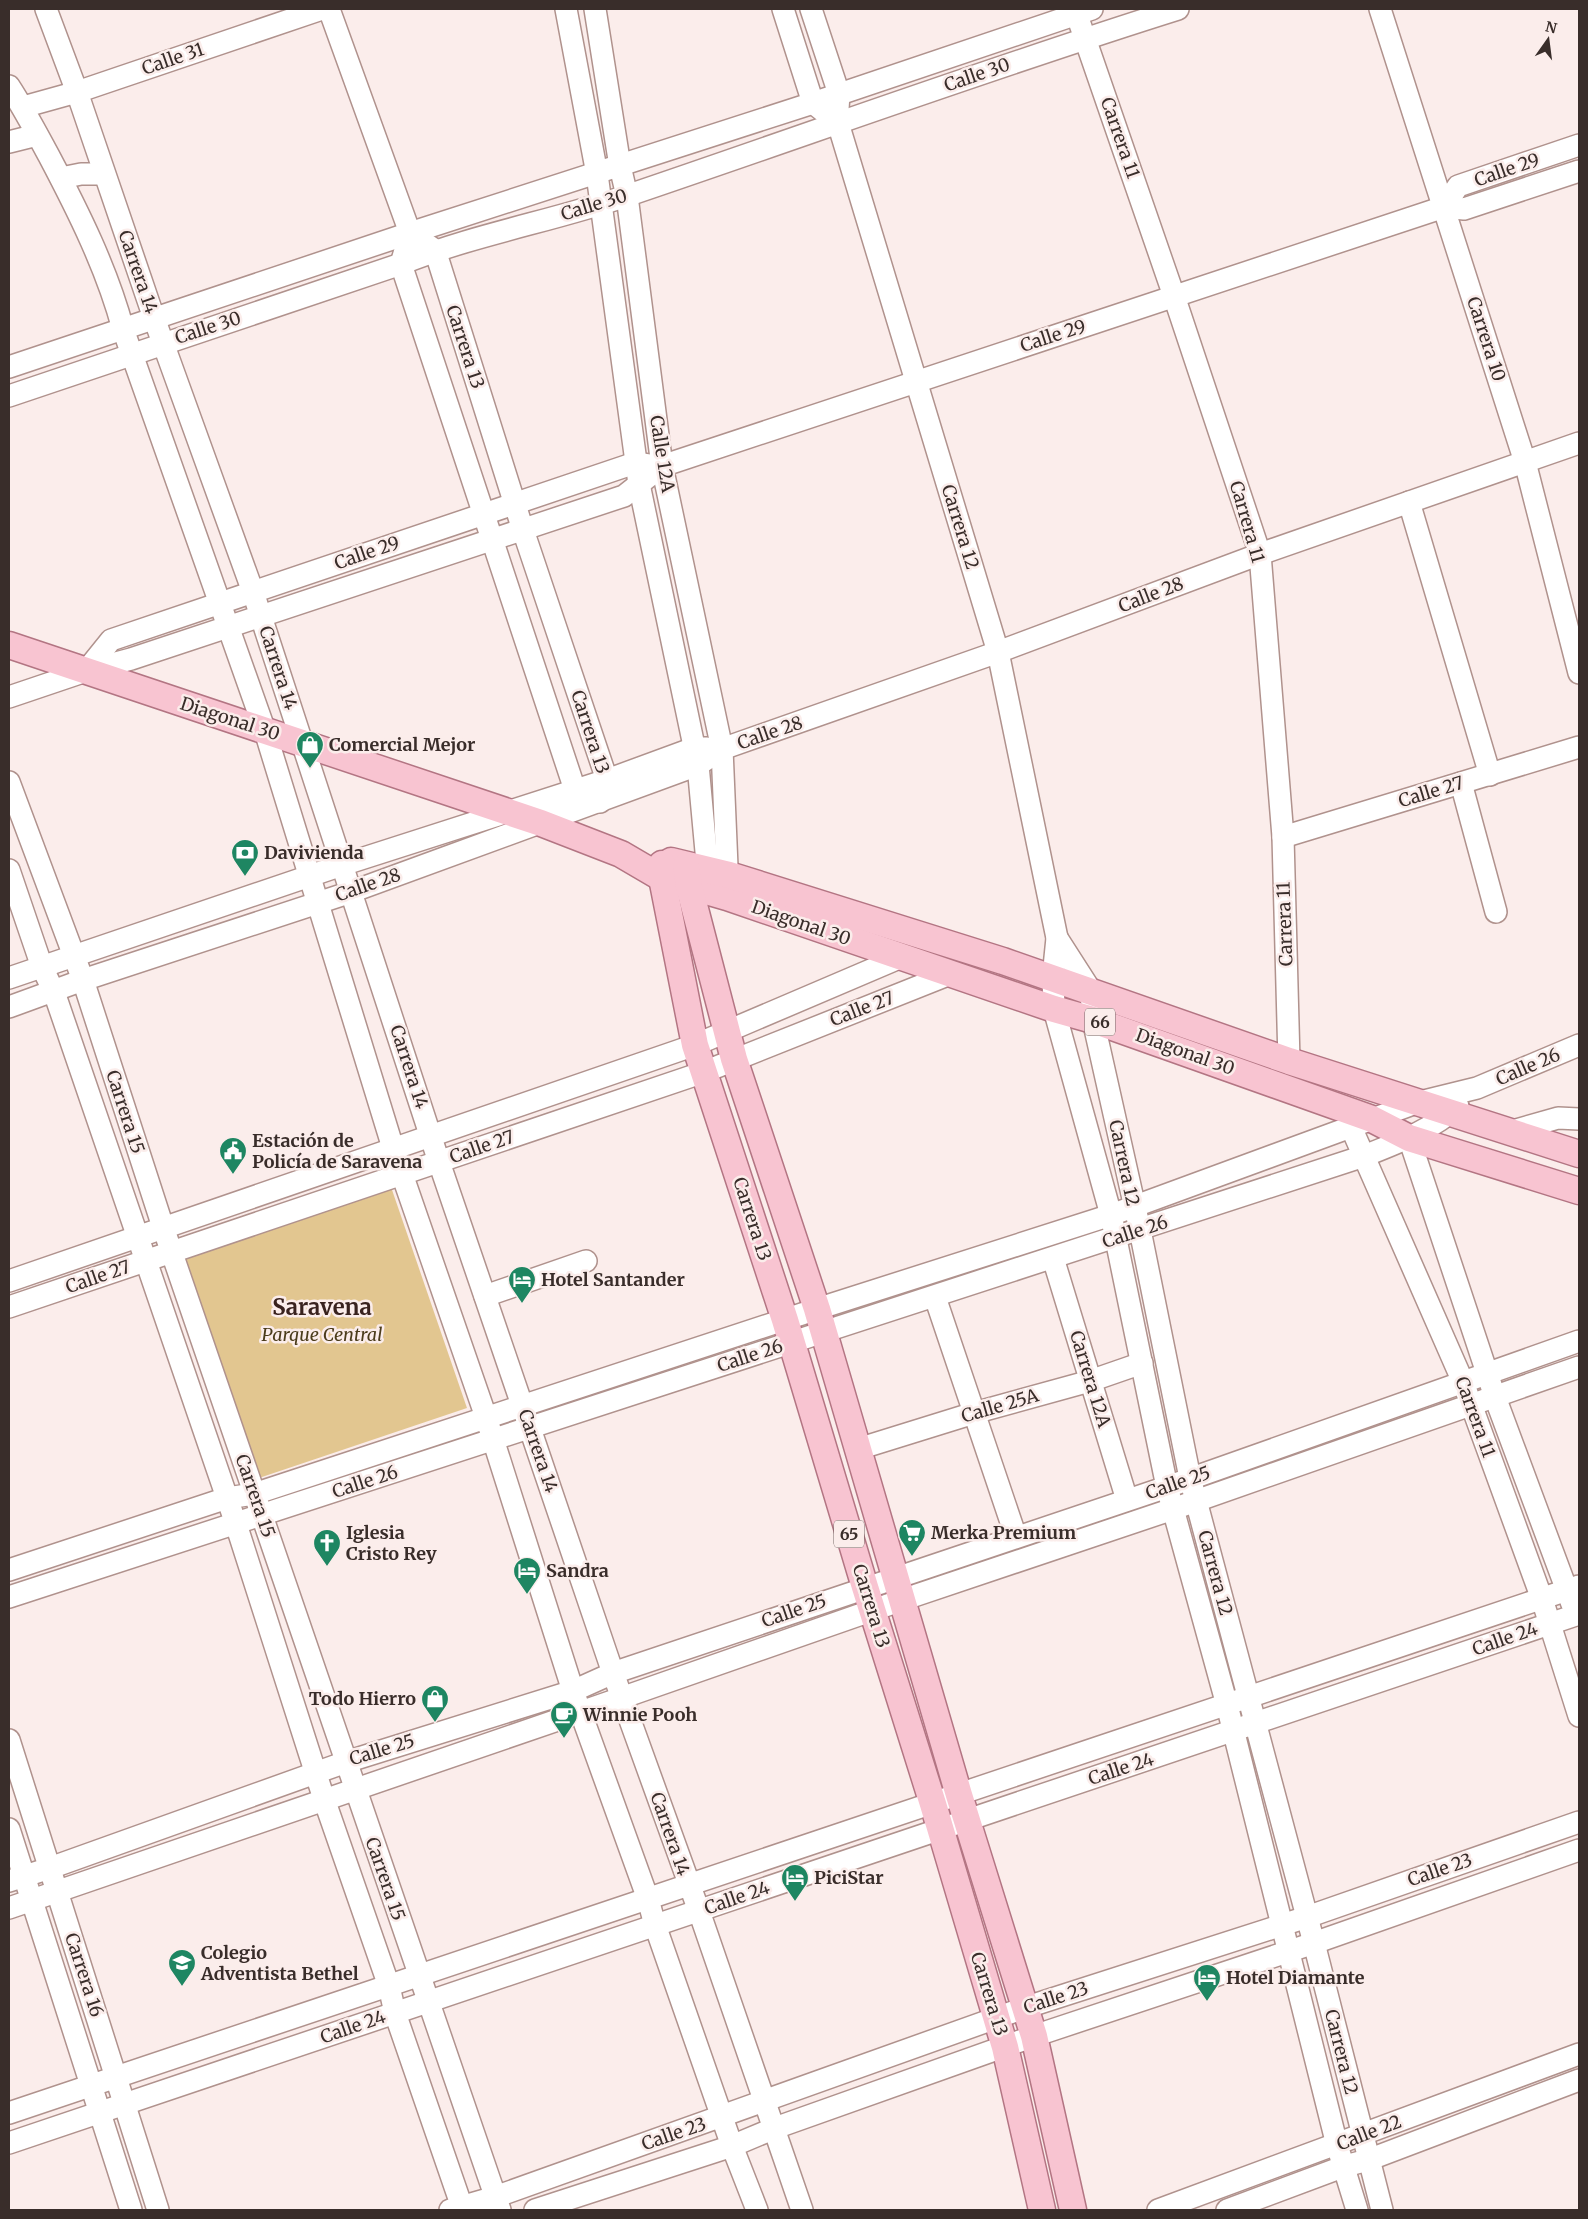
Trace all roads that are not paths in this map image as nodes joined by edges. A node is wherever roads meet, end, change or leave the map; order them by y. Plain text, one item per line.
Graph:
1 (46, 9) edge
2 (322, 9) edge
3 (329, 9) edge
4 (566, 9) edge
5 (594, 9) edge
6 (783, 9) edge
7 (811, 9) edge
8 (1178, 9) edge
9 (1380, 9) edge
10 (1081, 10) edge
11 (1085, 38) junction
12 (9, 86) edge
13 (77, 92) junction
14 (839, 94) junction
15 (813, 103) junction
16 (23, 107) junction
17 (838, 123) junction
18 (38, 135) junction
19 (9, 142) edge
20 (1579, 145) edge
21 (620, 166) junction
22 (1579, 171) edge
23 (103, 174) junction
24 (598, 174) junction
25 (60, 178) junction
26 (627, 196) junction
27 (602, 204) junction
28 (1444, 207) junction
29 (410, 233) junction
30 (435, 250) junction
31 (401, 264) junction
32 (1174, 296) junction
33 (154, 318) junction
34 (123, 329) junction
35 (164, 342) junction
36 (132, 354) junction
37 (9, 367) edge
38 (916, 382) junction
39 (9, 396) edge
40 (1579, 443) edge
41 (1525, 462) junction
42 (662, 466) junction
43 (637, 474) junction
44 (1409, 502) junction
45 (515, 503) junction
46 (485, 513) junction
47 (523, 530) junction
48 (493, 538) junction
49 (1260, 554) junction
50 (253, 592) junction
51 (221, 603) junction
52 (260, 616) junction
53 (228, 626) junction
54 (9, 645) edge
55 (998, 652) junction
56 (86, 671) junction
57 (1579, 673) edge
58 (9, 697) edge
59 (265, 731) junction
60 (302, 742) junction
61 (1579, 746) edge
62 (722, 749) junction
63 (696, 756) junction
64 (1490, 775) junction
65 (607, 780) junction
66 (9, 782) edge
67 (1461, 783) junction
68 (575, 790) junction
69 (600, 802) junction
70 (508, 812) junction
71 (541, 824) junction
72 (1283, 837) junction
73 (342, 864) junction
74 (662, 868) junction
75 (9, 870) edge
76 (310, 876) junction
77 (708, 881) junction
78 (351, 892) junction
79 (317, 903) junction
80 (1496, 912) dead end
81 (1057, 938) junction
82 (73, 957) junction
83 (899, 958) junction
84 (42, 967) junction
85 (950, 974) junction
86 (1053, 977) junction
87 (9, 978) edge
88 (83, 980) junction
89 (1091, 991) junction
90 (54, 992) junction
91 (9, 1007) edge
92 (1054, 1009) junction
93 (1093, 1020) junction
94 (728, 1030) junction
95 (695, 1045) junction
96 (1579, 1045) edge
97 (734, 1059) junction
98 (1289, 1061) junction
99 (704, 1072) junction
100 (1477, 1088) junction
101 (1416, 1103) junction
102 (1449, 1114) junction
103 (1579, 1119) edge
104 (1361, 1123) junction
105 (1509, 1132) junction
106 (431, 1135) junction
107 (1408, 1138) junction
108 (393, 1148) junction
109 (1579, 1154) edge
110 (1364, 1156) junction
111 (440, 1162) junction
112 (402, 1174) junction
113 (1579, 1192) edge
114 (1134, 1207) junction
115 (1111, 1216) junction
116 (162, 1227) junction
117 (1140, 1230) junction
118 (137, 1237) junction
119 (1115, 1238) junction
120 (171, 1252) junction
121 (1053, 1258) junction
122 (145, 1261) junction
123 (586, 1261) dead end
124 (9, 1281) edge
125 (485, 1296) junction
126 (935, 1297) junction
127 (9, 1307) edge
128 (821, 1321) junction
129 (789, 1331) junction
130 (1579, 1341) edge
131 (1142, 1363) junction
132 (1579, 1367) edge
133 (1487, 1374) junction
134 (1090, 1381) junction
135 (1464, 1382) junction
136 (1495, 1397) junction
137 (522, 1405) junction
138 (1472, 1406) junction
139 (974, 1412) junction
140 (486, 1417) junction
141 (530, 1428) junction
142 (493, 1439) junction
143 (858, 1449) junction
144 (1190, 1478) junction
145 (1167, 1487) junction
146 (254, 1494) junction
147 (227, 1498) junction
148 (1127, 1500) junction
149 (1196, 1500) junction
150 (1173, 1509) junction
151 (262, 1516) junction
152 (236, 1524) junction
153 (1016, 1537) junction
154 (9, 1570) edge
155 (1573, 1588) edge
156 (898, 1589) junction
157 (9, 1597) edge
158 (869, 1599) junction
159 (1542, 1599) junction
160 (1578, 1619) edge
161 (1551, 1624) junction
162 (613, 1673) junction
163 (573, 1691) junction
164 (622, 1697) junction
165 (1248, 1698) junction
166 (1227, 1705) junction
167 (581, 1712) junction
168 (1579, 1716) edge
169 (1256, 1724) junction
170 (1234, 1732) junction
171 (9, 1740) edge
172 (346, 1762) junction
173 (317, 1772) junction
174 (355, 1790) junction
175 (959, 1794) junction
176 (324, 1799) junction
177 (933, 1804) junction
178 (967, 1820) junction
179 (1579, 1822) edge
180 (9, 1829) edge
181 (940, 1830) junction
182 (1579, 1850) edge
183 (50, 1868) junction
184 (16, 1878) edge
185 (688, 1885) junction
186 (57, 1890) junction
187 (648, 1899) junction
188 (32, 1900) junction
189 (9, 1908) edge
190 (699, 1910) junction
191 (1307, 1917) junction
192 (655, 1925) junction
193 (1282, 1925) junction
194 (1314, 1943) junction
195 (1290, 1951) junction
196 (418, 1976) junction
197 (389, 1986) junction
198 (428, 2002) junction
199 (1024, 2008) junction
200 (395, 2013) junction
201 (996, 2019) junction
202 (1034, 2036) junction
203 (1005, 2047) junction
204 (1579, 2054) edge
205 (116, 2077) junction
206 (1579, 2080) edge
207 (90, 2086) junction
208 (764, 2101) junction
209 (125, 2104) junction
210 (99, 2112) junction
211 (9, 2113) edge
212 (722, 2117) junction
213 (775, 2128) junction
214 (1362, 2135) junction
215 (9, 2143) edge
216 (1337, 2145) junction
217 (732, 2146) junction
218 (1368, 2160) junction
219 (1345, 2166) junction
220 (497, 2204) edge
221 (458, 2209) edge
222 (130, 2210) edge
223 (158, 2210) edge
224 (535, 2210) edge
225 (757, 2210) edge
226 (802, 2210) edge
227 (1042, 2210) edge
228 (1073, 2210) edge
229 (1158, 2210) edge
230 (1227, 2210) edge
231 (1357, 2210) edge
232 (1382, 2210) edge

1 - 13 street, Carrera 14
2 - 13 street, Calle 31
3 - 29 street
4 - 24 street, Calle 12A
5 - 21 street, Calle 12A
6 - 15 street
7 - 14 street, Carrera 12
8 - 11 street, Calle 30
9 - 28 street, Carrera 10
10 - 11 street, Carrera 11
10 - 14 street, Calle 30
11 - 17 street, Calle 30
11 - 32 street, Carrera 11
12 - 16 street, Carrera 14
13 - 16 street, Calle 31
13 - 23 street, Carrera 14
14 - 15 street, Calle 30
14 - 17 street, Carrera 12
15 - 17 street
15 - 21 street, Calle 30
16 - 18 street, Carrera 14
17 - 26 street, Calle 30
17 - 38 street, Carrera 12
18 - 19 street
18 - 25 street, Carrera 14
20 - 28 street, Calle 29
21 - 24 street, Calle 30
21 - 26 street, Calle 12A
22 - 28 street, Calle 29
23 - 25 street
23 - 33 street, Carrera 14
24 - 27 street, Calle 12A
24 - 29 street, Calle 30
25 - 34 street, Carrera 14
26 - 27 street, Calle 30
26 - 42 street, Calle 12A
27 - 30 street, Calle 30
27 - 43 street, Calle 12A
28 - 32 street, Calle 29
28 - 41 street, Carrera 10
29 - 30 street
29 - 31 street
29 - 33 street, Calle 30
30 - 31 street, Calle 30
30 - 45 street, Carrera 13
31 - 35 street, Calle 30
31 - 46 street, Carrera 13
32 - 38 street, Calle 29
32 - 49 street, Carrera 11
33 - 34 street, Calle 30
33 - 35 street, Carrera 14
34 - 36 street, Carrera 14
34 - 37 street, Calle 30
35 - 36 street, Calle 30
35 - 50 street, Carrera 14
36 - 39 street, Calle 30
36 - 51 street, Carrera 14
38 - 42 street, Calle 29
38 - 55 street, Carrera 12
40 - 41 street, Calle 28
41 - 44 street, Calle 28
41 - 57 street, Carrera 10
42 - 43 street, Calle 29
42 - 62 street, Calle 12A
43 - 45 street, Calle 29
43 - 47 street, Calle 29
43 - 63 street, Calle 12A
44 - 49 street, Calle 28
44 - 64 street
45 - 46 street, Calle 29
45 - 47 street, Carrera 13
46 - 48 street, Carrera 13
46 - 50 street, Calle 29
47 - 48 street, Calle 29
47 - 65 street, Carrera 13
48 - 52 street, Calle 29
48 - 68 street, Carrera 13
49 - 55 street, Calle 28
49 - 72 street, Carrera 11
50 - 51 street, Calle 29
50 - 52 street, Carrera 14
51 - 53 street, Carrera 14
51 - 56 street, Calle 29
52 - 53 street, Calle 29
52 - 60 street, Carrera 14
53 - 56 street, Calle 29
53 - 59 street, Carrera 14
54 - 56 main road, Diagonal 30 / 66
55 - 62 street, Calle 28
55 - 81 street, Carrera 12
56 - 58 street, Calle 29
56 - 59 main road, Diagonal 30 / 66
59 - 60 main road, Diagonal 30 / 66
59 - 76 street, Carrera 14
60 - 70 main road, Diagonal 30 / 66
60 - 73 street, Carrera 14
61 - 64 street, Calle 27
62 - 63 street, Calle 28
62 - 77 street, Calle 12A
63 - 65 street, Calle 28
63 - 69 street, Calle 28
63 - 77 street, Calle 12A
64 - 67 street, Calle 27
65 - 68 street, Calle 28
65 - 69 street, Carrera 13
66 - 82 street, Carrera 15
67 - 72 street, Calle 27
67 - 80 street
68 - 69 street, Carrera 13
68 - 70 street, Calle 28
69 - 71 street, Calle 28
70 - 71 main road, Diagonal 30 / 66
70 - 73 street, Calle 28
71 - 74 main road, Diagonal 30 / 66
71 - 78 street, Calle 28
72 - 98 street, Carrera 11
73 - 76 street, Calle 28
73 - 78 street, Carrera 14
74 - 77 main road, Diagonal 30 / 66
74 - 95 main road, Carrera 13 / 65
75 - 84 street, Carrera 15
76 - 79 street, Carrera 14
76 - 82 street, Calle 28
77 - 83 main road, Diagonal 30 / 66
77 - 86 main road, Diagonal 30 / 66
77 - 94 main road, Carrera 13 / 65
78 - 79 street, Calle 28
78 - 106 street, Carrera 14
79 - 88 street, Calle 28
79 - 108 street, Carrera 14
81 - 86 street, Carrera 12
81 - 89 street, Carrera 12
82 - 84 street, Calle 28
82 - 88 street, Carrera 15
83 - 85 main road, Diagonal 30 / 66
83 - 94 street, Calle 27
84 - 87 street, Calle 28
84 - 90 street, Carrera 15
85 - 92 main road, Diagonal 30 / 66
85 - 97 street, Calle 27
86 - 89 main road, Diagonal 30 / 66
86 - 92 street, Carrera 12
88 - 90 street, Calle 28
88 - 116 street, Carrera 15
89 - 93 street, Carrera 12
89 - 98 main road, Diagonal 30 / 66
90 - 91 street, Calle 28
90 - 118 street, Carrera 15
92 - 93 main road, Diagonal 30 / 66
92 - 115 street, Carrera 12
93 - 104 main road, Diagonal 30 / 66
93 - 114 street, Carrera 12
94 - 95 street, Calle 27
94 - 97 main road, Carrera 13 / 65
95 - 99 main road, Carrera 13 / 65
95 - 106 street, Calle 27
96 - 100 street, Calle 26
97 - 99 street, Calle 27
97 - 128 main road, Carrera 13 / 65
98 - 101 main road, Diagonal 30 / 66
99 - 111 street, Calle 27
99 - 129 main road, Carrera 13 / 65
100 - 101 street, Calle 26
100 - 102 street, Calle 26
101 - 102 main road, Diagonal 30 / 66
101 - 104 street, Calle 26
102 - 105 main road, Diagonal 30 / 66
102 - 107 street, Calle 26
103 - 105 street
104 - 107 main road, Diagonal 30 / 66
104 - 110 street, Carrera 11
104 - 114 street, Calle 26
105 - 109 main road, Diagonal 30 / 66
106 - 108 street, Calle 27
106 - 111 street, Carrera 14
107 - 110 street, Calle 26
107 - 113 main road, Diagonal 30 / 66
107 - 133 street, Carrera 11
108 - 112 street, Carrera 14
108 - 116 street, Calle 27
110 - 117 street, Calle 26
110 - 135 street, Carrera 11
111 - 112 street, Calle 27
111 - 125 street, Carrera 14
112 - 120 street, Calle 27
112 - 140 street, Carrera 14
114 - 115 street, Calle 26
114 - 117 street, Carrera 12
115 - 119 street, Carrera 12
115 - 128 street, Calle 26
116 - 118 street, Calle 27
116 - 120 street, Carrera 15
117 - 119 street, Calle 26
117 - 144 street, Carrera 12
118 - 122 street, Carrera 15
118 - 124 street, Calle 27
119 - 121 street, Calle 26
119 - 131 street, Carrera 12
120 - 122 street, Calle 27
120 - 146 street, Carrera 15
121 - 126 street, Calle 26
121 - 134 street, Carrera 12A
122 - 127 street, Calle 27
122 - 147 street, Carrera 15
123 - 125 street
125 - 137 street, Carrera 14
126 - 128 street, Calle 26
126 - 139 street
128 - 129 street, Calle 26
128 - 143 main road, Carrera 13 / 65
129 - 137 street, Calle 26
129 - 141 street, Calle 26
129 - 158 main road, Carrera 13 / 65
130 - 133 street, Calle 25
131 - 134 street, Calle 25A
131 - 145 street, Carrera 12
132 - 136 street, Calle 25
133 - 135 street, Calle 25
133 - 136 street, Carrera 11
134 - 139 street, Calle 25A
134 - 148 street, Carrera 12A
135 - 138 street, Carrera 11
135 - 144 street, Calle 25
136 - 138 street, Calle 25
136 - 155 street, Carrera 11
137 - 140 street, Calle 26
137 - 141 street, Carrera 14
138 - 149 street, Calle 25
138 - 159 street, Carrera 11
139 - 143 street, Calle 25A
139 - 153 street
140 - 142 street, Carrera 14
140 - 146 street, Calle 26
141 - 142 street, Calle 26
141 - 162 street, Carrera 14
142 - 151 street, Calle 26
142 - 163 street, Carrera 14
143 - 156 main road, Carrera 13 / 65
144 - 145 street, Calle 25
144 - 149 street, Carrera 12
145 - 148 street, Calle 25
145 - 150 street, Carrera 12
146 - 147 street, Calle 26
146 - 151 street, Carrera 15
147 - 152 street, Carrera 15
147 - 154 street, Calle 26
148 - 153 street, Calle 25
149 - 150 street, Calle 25
149 - 165 street, Carrera 12
150 - 156 street, Calle 25
150 - 166 street, Carrera 12
151 - 152 street, Calle 26
151 - 172 street, Carrera 15
152 - 157 street, Calle 26
152 - 173 street, Carrera 15
153 - 156 street, Calle 25
155 - 159 street, Calle 24
155 - 160 street, Carrera 11
156 - 158 street, Calle 25
156 - 175 main road, Carrera 13 / 65
158 - 162 street, Calle 25
158 - 164 street, Calle 25
158 - 177 main road, Carrera 13 / 65
159 - 161 street, Carrera 11
159 - 165 street, Calle 24
160 - 161 street, Calle 24
161 - 168 street, Carrera 11
161 - 169 street, Calle 24
162 - 163 street, Calle 25
162 - 164 street, Carrera 14
163 - 167 street, Carrera 14
163 - 172 street, Calle 25
164 - 167 street, Calle 25
164 - 185 street, Carrera 14
165 - 166 street, Calle 24
165 - 169 street, Carrera 12
166 - 170 street, Carrera 12
166 - 175 street, Calle 24
167 - 174 street, Calle 25
167 - 187 street, Carrera 14
169 - 170 street, Calle 24
169 - 191 street, Carrera 12
170 - 178 street, Calle 24
170 - 193 street, Carrera 12
171 - 183 street, Carrera 16
172 - 173 street, Calle 25
172 - 174 street, Carrera 15
173 - 176 street, Carrera 15
173 - 183 street, Calle 25
174 - 176 street, Calle 25
174 - 196 street, Carrera 15
175 - 177 street, Calle 24
175 - 178 main road, Carrera 13 / 65
176 - 186 street, Calle 25
176 - 197 street, Carrera 15
177 - 181 main road, Carrera 13 / 65
177 - 185 street, Calle 24
178 - 181 street, Calle 24
178 - 199 main road, Carrera 13 / 65
179 - 191 street, Calle 23
180 - 184 street, Carrera 16
181 - 190 street, Calle 24
181 - 201 main road, Carrera 13 / 65
182 - 194 street, Calle 23
183 - 184 street, Calle 25
183 - 186 street, Carrera 16
184 - 188 street, Carrera 16
185 - 187 street, Calle 24
185 - 190 street, Carrera 14
186 - 188 street, Calle 25
186 - 205 street, Carrera 16
187 - 192 street, Carrera 14
187 - 196 street, Calle 24
188 - 189 street, Calle 25
188 - 207 street, Carrera 16
190 - 192 street, Calle 24
190 - 208 street, Carrera 14
191 - 193 street, Calle 23
191 - 194 street, Carrera 12
192 - 198 street, Calle 24
192 - 212 street, Carrera 14
193 - 195 street, Carrera 12
193 - 199 street, Calle 23
194 - 195 street, Calle 23
194 - 214 street, Carrera 12
195 - 202 street, Calle 23
195 - 216 street, Carrera 12
196 - 197 street, Calle 24
196 - 198 street, Carrera 15
197 - 200 street, Carrera 15
197 - 205 street, Calle 24
198 - 200 street, Calle 24
198 - 220 street, Carrera 15
199 - 201 street, Calle 23
199 - 202 main road, Carrera 13 / 65
200 - 209 street, Calle 24
200 - 221 street, Carrera 15
201 - 203 main road, Carrera 13 / 65
201 - 208 street, Calle 23
202 - 203 street, Calle 23
202 - 228 main road, Carrera 13 / 65
203 - 213 street, Calle 23
203 - 227 main road, Carrera 13 / 65
204 - 214 street, Calle 22
205 - 207 street, Calle 24
205 - 209 street, Carrera 16
206 - 218 street, Calle 22
207 - 210 street, Carrera 16
207 - 211 street, Calle 24
208 - 212 street, Calle 23
208 - 213 street, Carrera 14
209 - 210 street, Calle 24
209 - 223 street, Carrera 16
210 - 215 street, Calle 24
210 - 222 street, Carrera 16
212 - 217 street, Carrera 14
212 - 220 street, Calle 23
213 - 217 street, Calle 23
213 - 226 street, Carrera 14
214 - 216 street, Calle 22
214 - 218 street, Carrera 12
216 - 219 street, Carrera 12
216 - 229 street, Calle 22
217 - 224 street, Calle 23
217 - 225 street, Carrera 14
218 - 219 street, Calle 22
218 - 232 street, Carrera 12
219 - 230 street, Calle 22
219 - 231 street, Carrera 12
220 - 221 street, Calle 23

